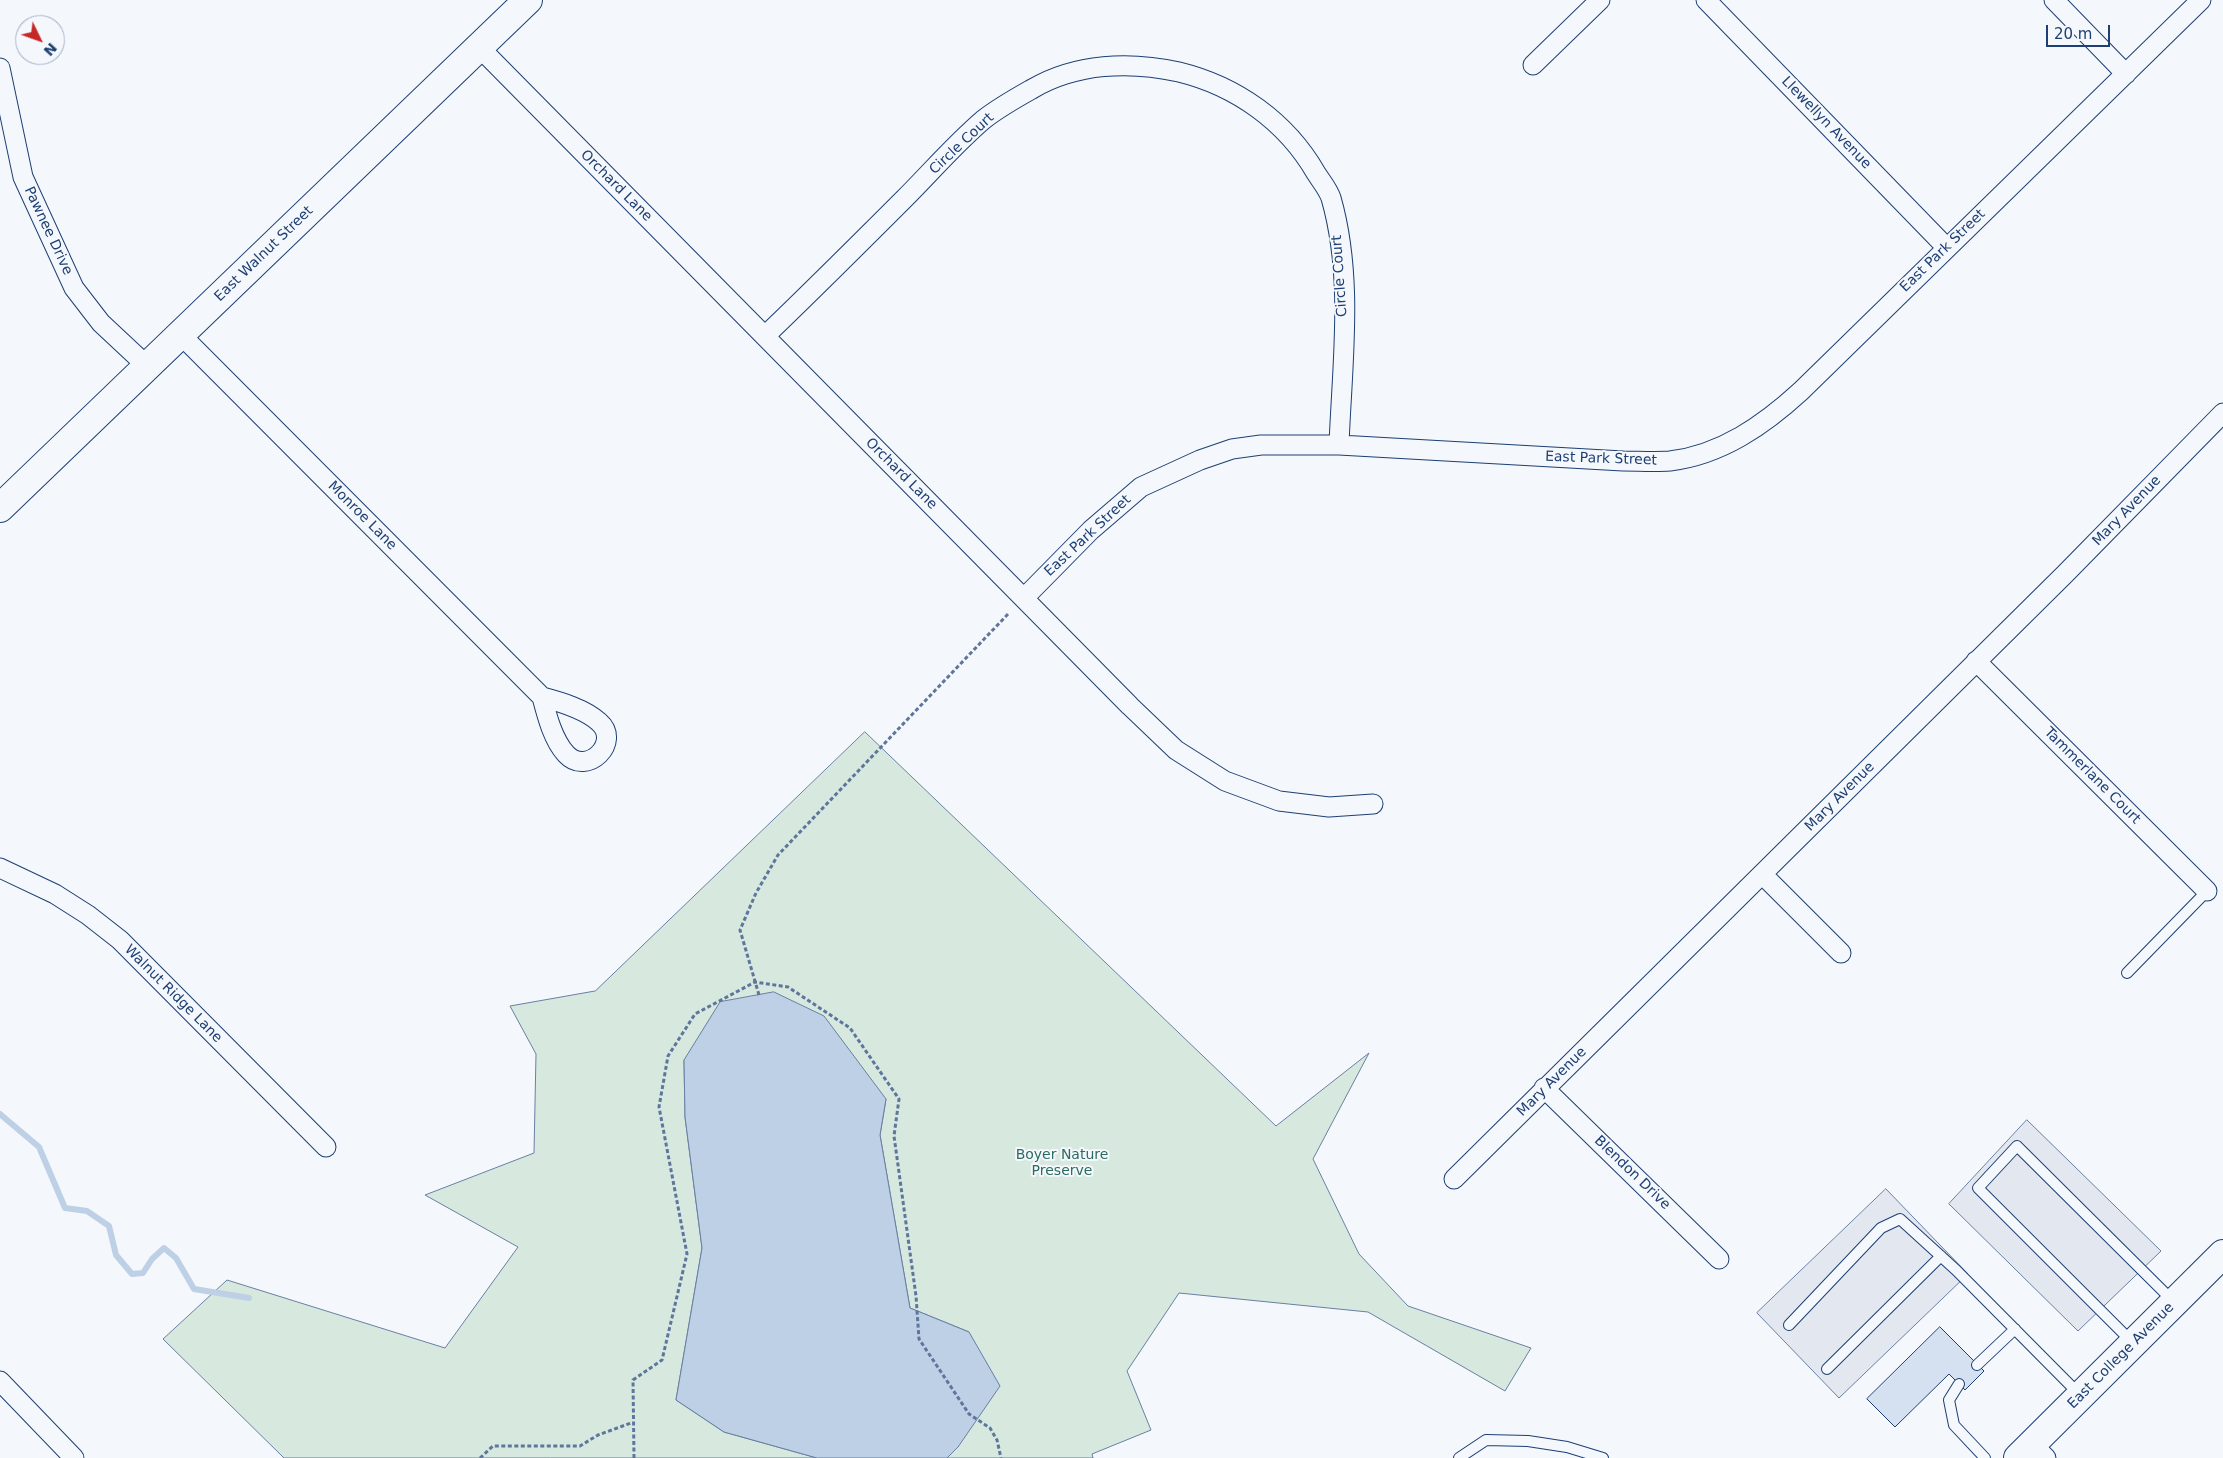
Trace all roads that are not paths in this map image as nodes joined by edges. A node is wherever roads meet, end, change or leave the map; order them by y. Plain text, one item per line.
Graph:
1 (528, 0) edge
2 (1600, 0) edge
3 (1706, 0) edge
4 (2054, 0) edge
5 (2201, 0) edge
6 (479, 47) junction
7 (1533, 65) dead end
8 (0, 68) edge
9 (2126, 74) junction
10 (5, 120) edge
11 (1946, 246) junction
12 (181, 335) junction
13 (765, 336) junction
14 (147, 366) junction
15 (2223, 413) edge
16 (1339, 445) junction
17 (0, 508) edge
18 (1024, 598) junction
19 (1976, 661) junction
20 (542, 697) dead end
21 (1373, 804) dead end
22 (0, 868) edge
23 (1762, 874) junction
24 (2207, 890) joint
25 (1841, 953) dead end
26 (2127, 972) dead end
27 (1544, 1088) junction
28 (326, 1147) dead end
29 (1454, 1178) dead end
30 (2223, 1254) edge
31 (1941, 1256) junction
32 (1719, 1258) dead end
33 (2175, 1302) junction
34 (1789, 1325) dead end
35 (2015, 1329) junction
36 (2133, 1344) junction
37 (1977, 1365) dead end
38 (1827, 1369) dead end
39 (0, 1381) edge
40 (1959, 1384) dead end
41 (2081, 1396) junction
42 (2032, 1453) edge
43 (74, 1458) edge
44 (1459, 1458) edge
45 (1603, 1458) edge
46 (1985, 1458) edge

1 - 6 main road, East Walnut Street
2 - 7 street
3 - 11 street, Llewellyn Avenue
4 - 9 street
5 - 9 street, East Park Street
6 - 12 main road, East Walnut Street
6 - 13 street, Orchard Lane
8 - 10 street, Pawnee Drive
9 - 11 street, East Park Street
10 - 14 street, Pawnee Drive
11 - 16 street, East Park Street
12 - 14 main road, East Walnut Street
12 - 20 street, Monroe Lane
13 - 16 street, Circle Court
13 - 18 street, Orchard Lane
14 - 17 main road, East Walnut Street
15 - 19 street, Mary Avenue
16 - 18 street, East Park Street
18 - 21 street, Orchard Lane
19 - 23 street, Mary Avenue
19 - 24 street, Tammerlane Court
22 - 28 street, Walnut Ridge Lane
23 - 25 street
23 - 27 street, Mary Avenue
24 - 26 lane
27 - 29 street, Mary Avenue
27 - 32 street, Blendon Drive
30 - 33 main road, East College Avenue
31 - 34 lane
31 - 35 lane
31 - 38 lane
33 - 36 main road, East College Avenue
33 - 36 lane
35 - 37 lane
35 - 41 lane
36 - 41 main road, East College Avenue
39 - 43 street
40 - 46 lane
41 - 42 main road, East College Avenue
44 - 45 lane

